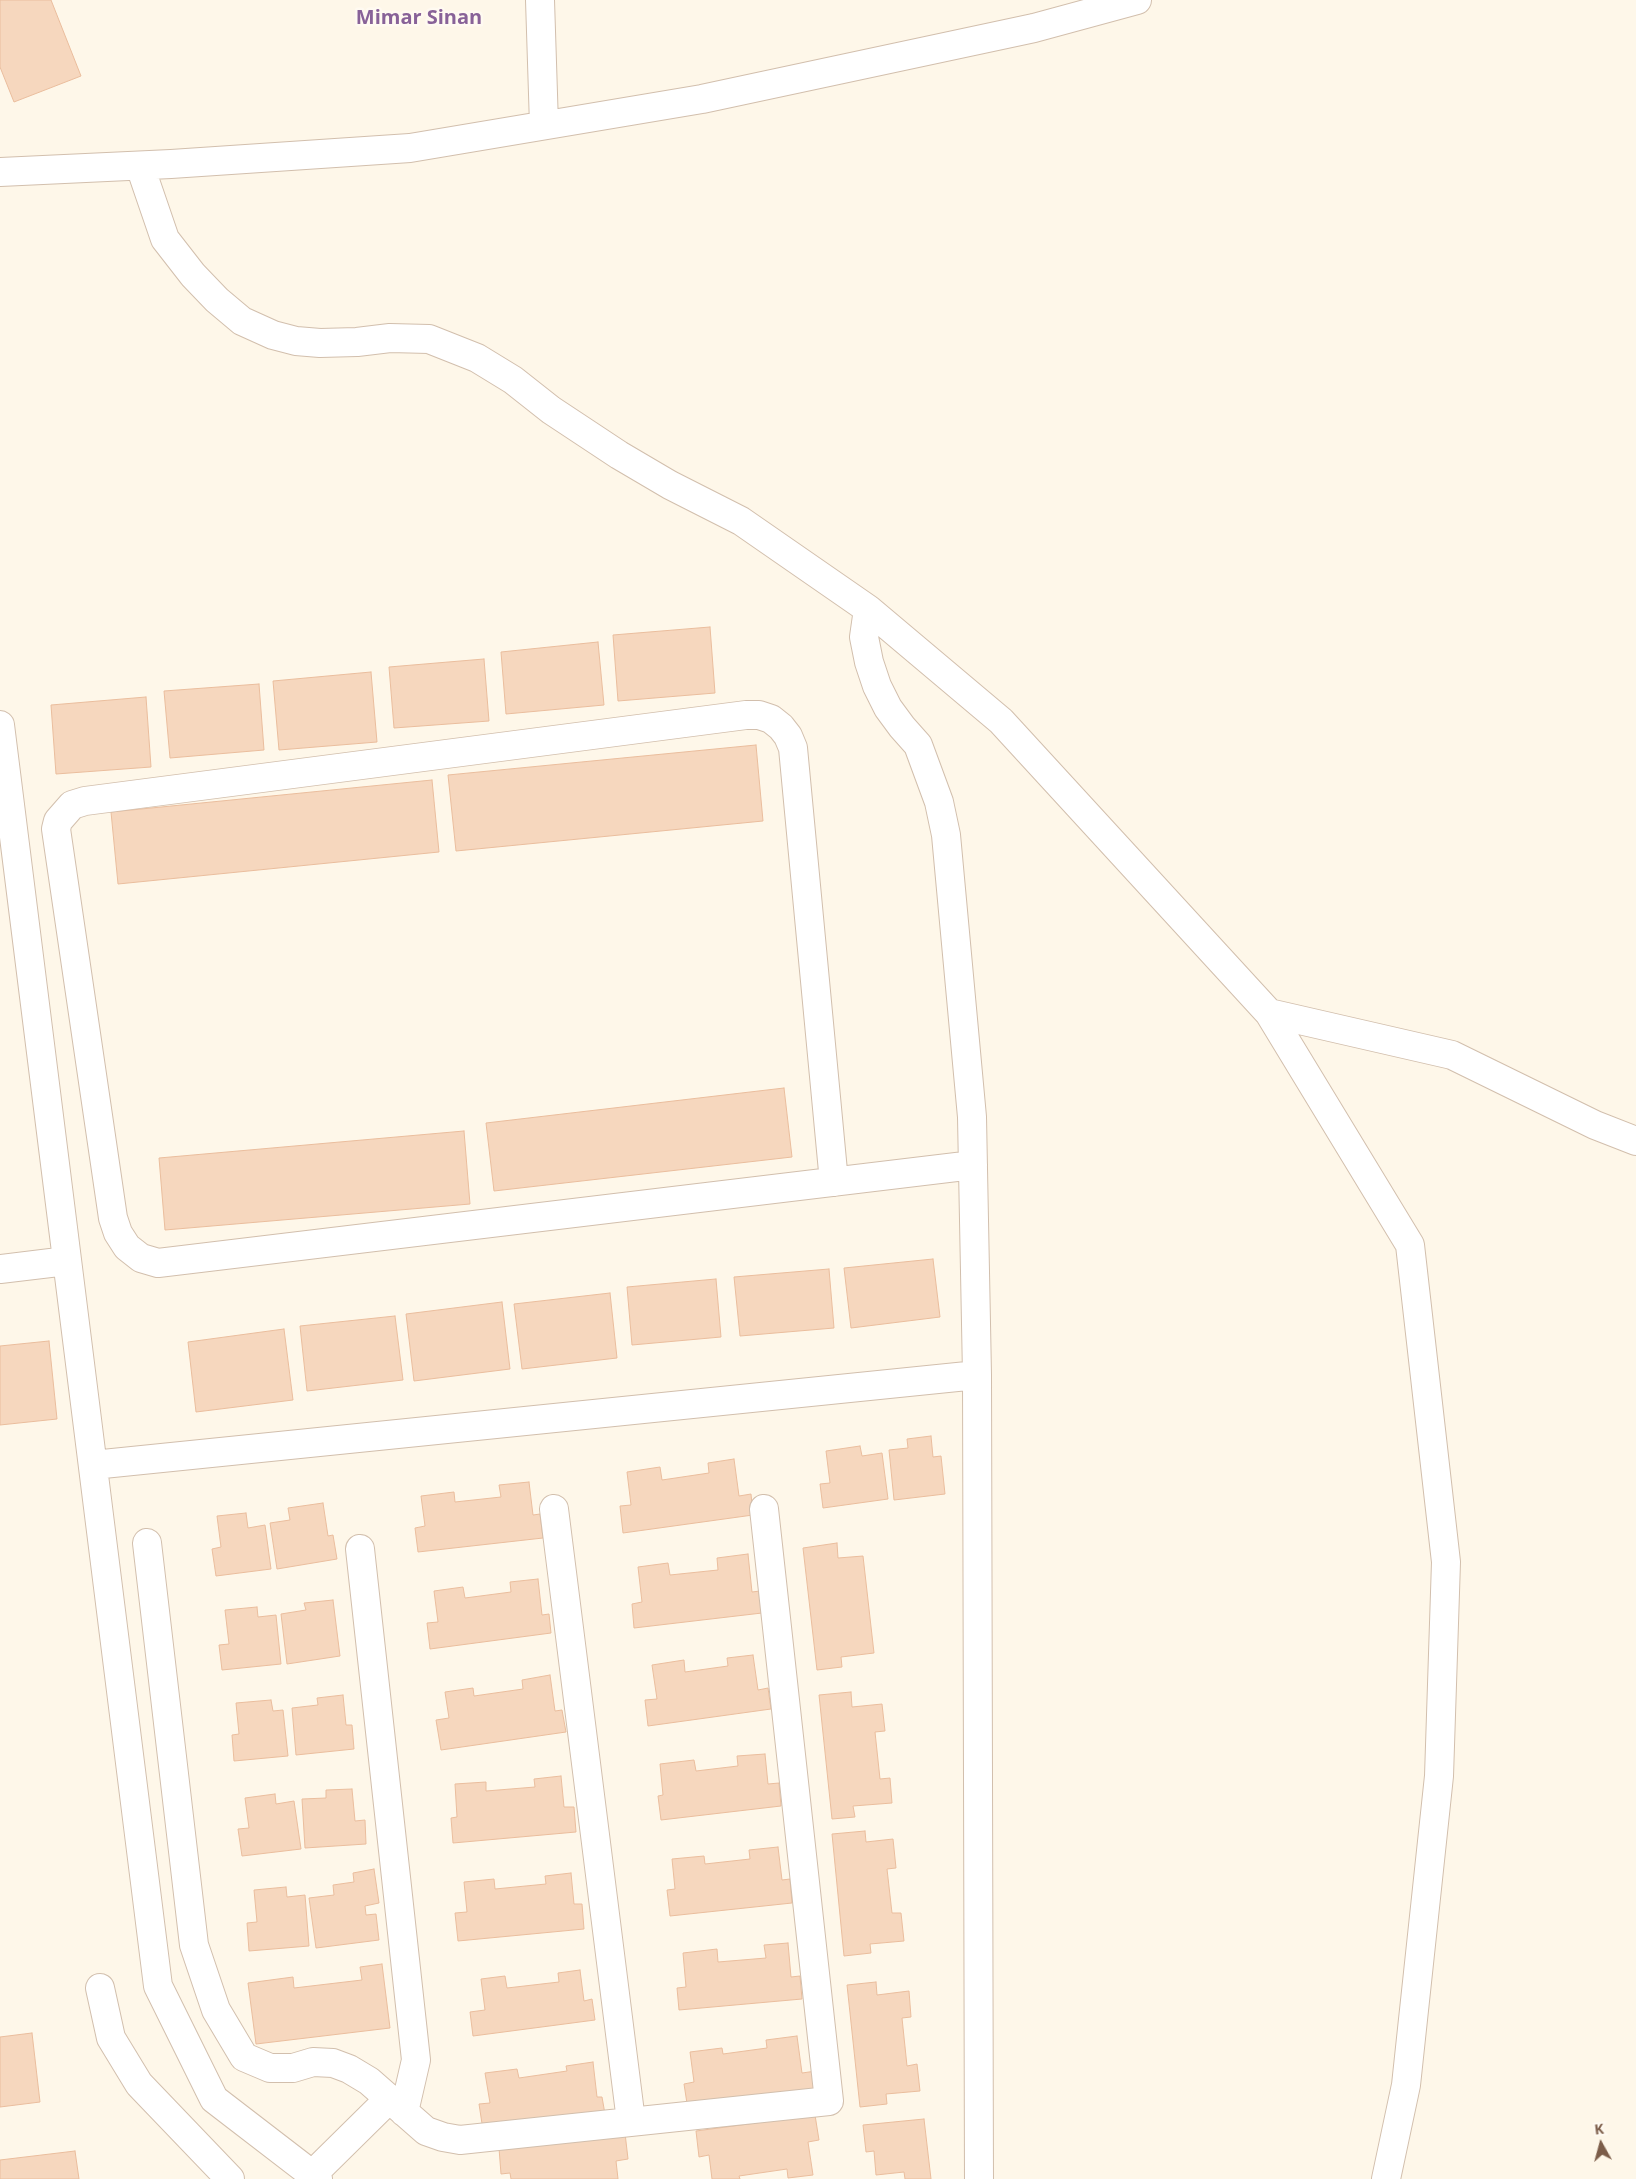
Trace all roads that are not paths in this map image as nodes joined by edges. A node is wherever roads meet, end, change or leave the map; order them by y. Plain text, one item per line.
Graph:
1 (540, 0) edge
2 (1137, 0) edge
3 (544, 126) junction
4 (140, 166) junction
5 (0, 172) edge
6 (868, 609) junction
7 (0, 725) edge
8 (4, 795) edge
9 (1269, 1013) junction
10 (1636, 1141) edge
11 (973, 1166) junction
12 (834, 1182) junction
13 (67, 1261) junction
14 (0, 1269) edge
15 (977, 1375) junction
16 (93, 1465) junction
17 (554, 1509) dead end
18 (764, 1509) dead end
19 (147, 1543) dead end
20 (360, 1549) dead end
21 (100, 1988) dead end
22 (397, 2105) junction
23 (631, 2121) junction
24 (315, 2177) edge
25 (230, 2179) edge
26 (979, 2179) edge
27 (1386, 2179) edge

1 - 3 street
2 - 3 street
3 - 4 street
4 - 5 street
4 - 6 street
6 - 9 street
6 - 11 street
7 - 8 street
8 - 13 street
9 - 10 street
9 - 27 street
11 - 12 street
11 - 15 street
12 - 12 street
13 - 14 street
13 - 16 street
15 - 16 street
15 - 26 street
16 - 24 street
17 - 23 street
18 - 23 street
19 - 22 street
20 - 22 street
21 - 25 street
22 - 23 street
22 - 24 street

